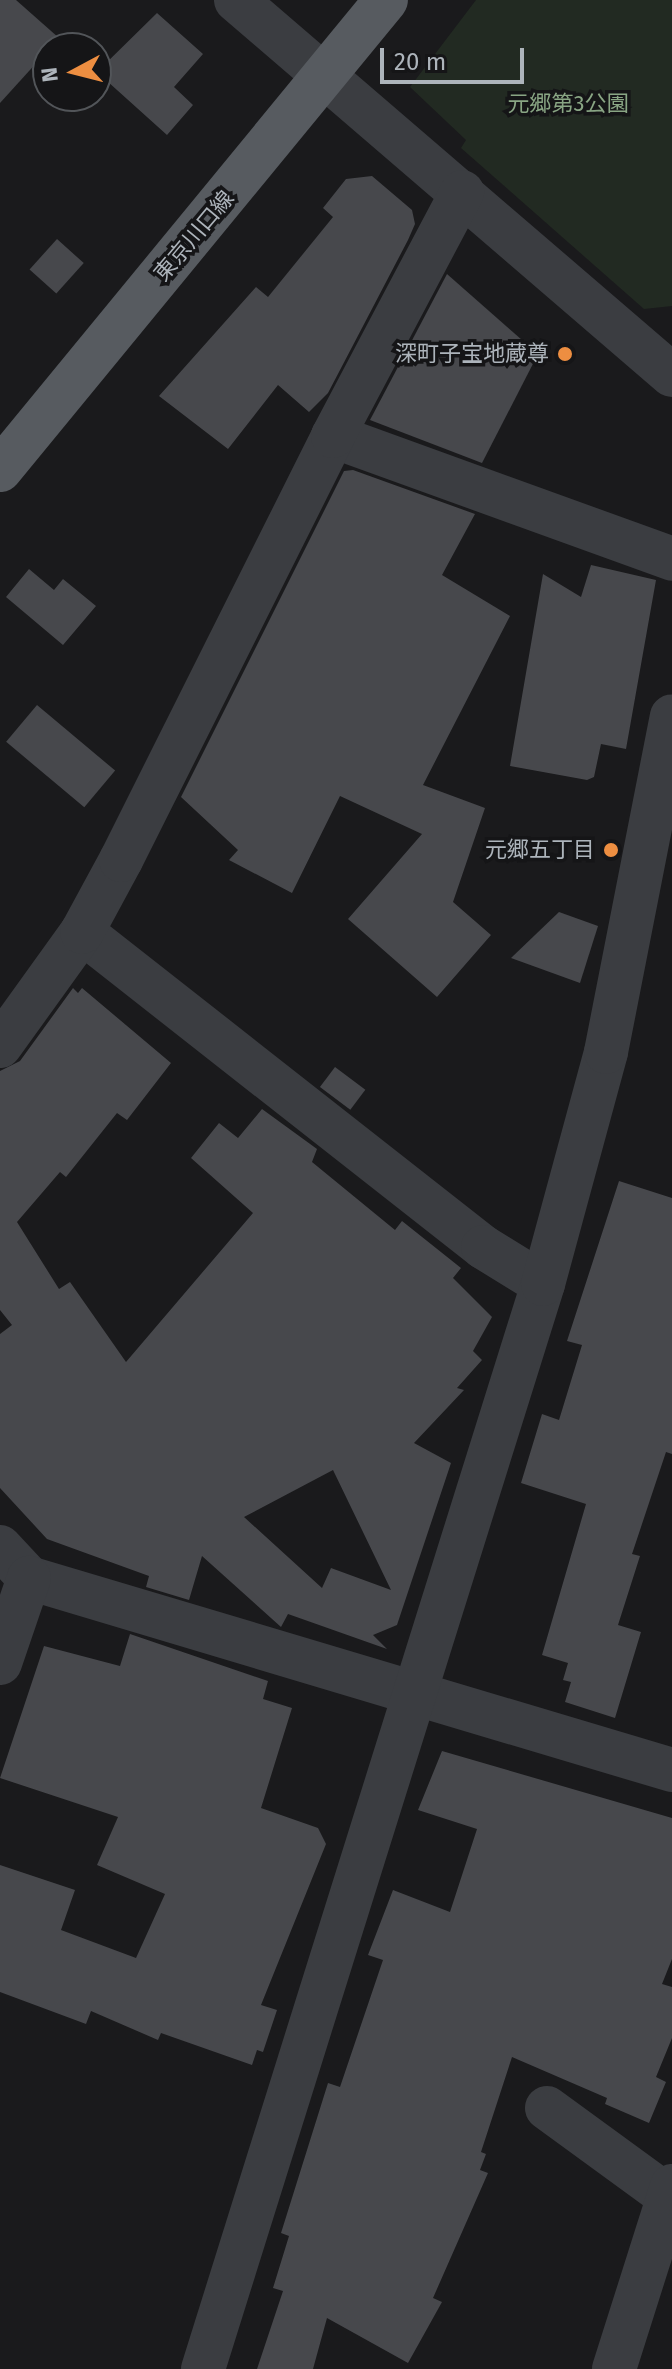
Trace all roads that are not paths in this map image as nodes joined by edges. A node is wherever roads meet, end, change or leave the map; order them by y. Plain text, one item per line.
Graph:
1 (236, 0) edge
2 (386, 0) edge
3 (324, 79) junction
4 (462, 192) junction
5 (672, 375) edge
6 (333, 436) junction
7 (0, 470) edge
8 (672, 559) edge
9 (672, 716) edge
10 (82, 932) junction
11 (0, 1046) edge
12 (543, 1284) junction
13 (14, 1562) edge
14 (0, 1663) edge
15 (415, 1693) junction
16 (672, 1770) edge
17 (547, 2108) dead end
18 (670, 2192) edge
19 (203, 2369) edge
20 (614, 2369) edge

1 - 3 street
2 - 3 main road, 東京川口線
3 - 4 street
3 - 7 main road, 東京川口線
4 - 5 street
4 - 6 street
6 - 8 street
6 - 10 street
9 - 12 street
10 - 11 street
10 - 12 street
12 - 15 street
13 - 14 street
13 - 15 street
15 - 16 street
15 - 19 street
17 - 18 street
18 - 20 street

